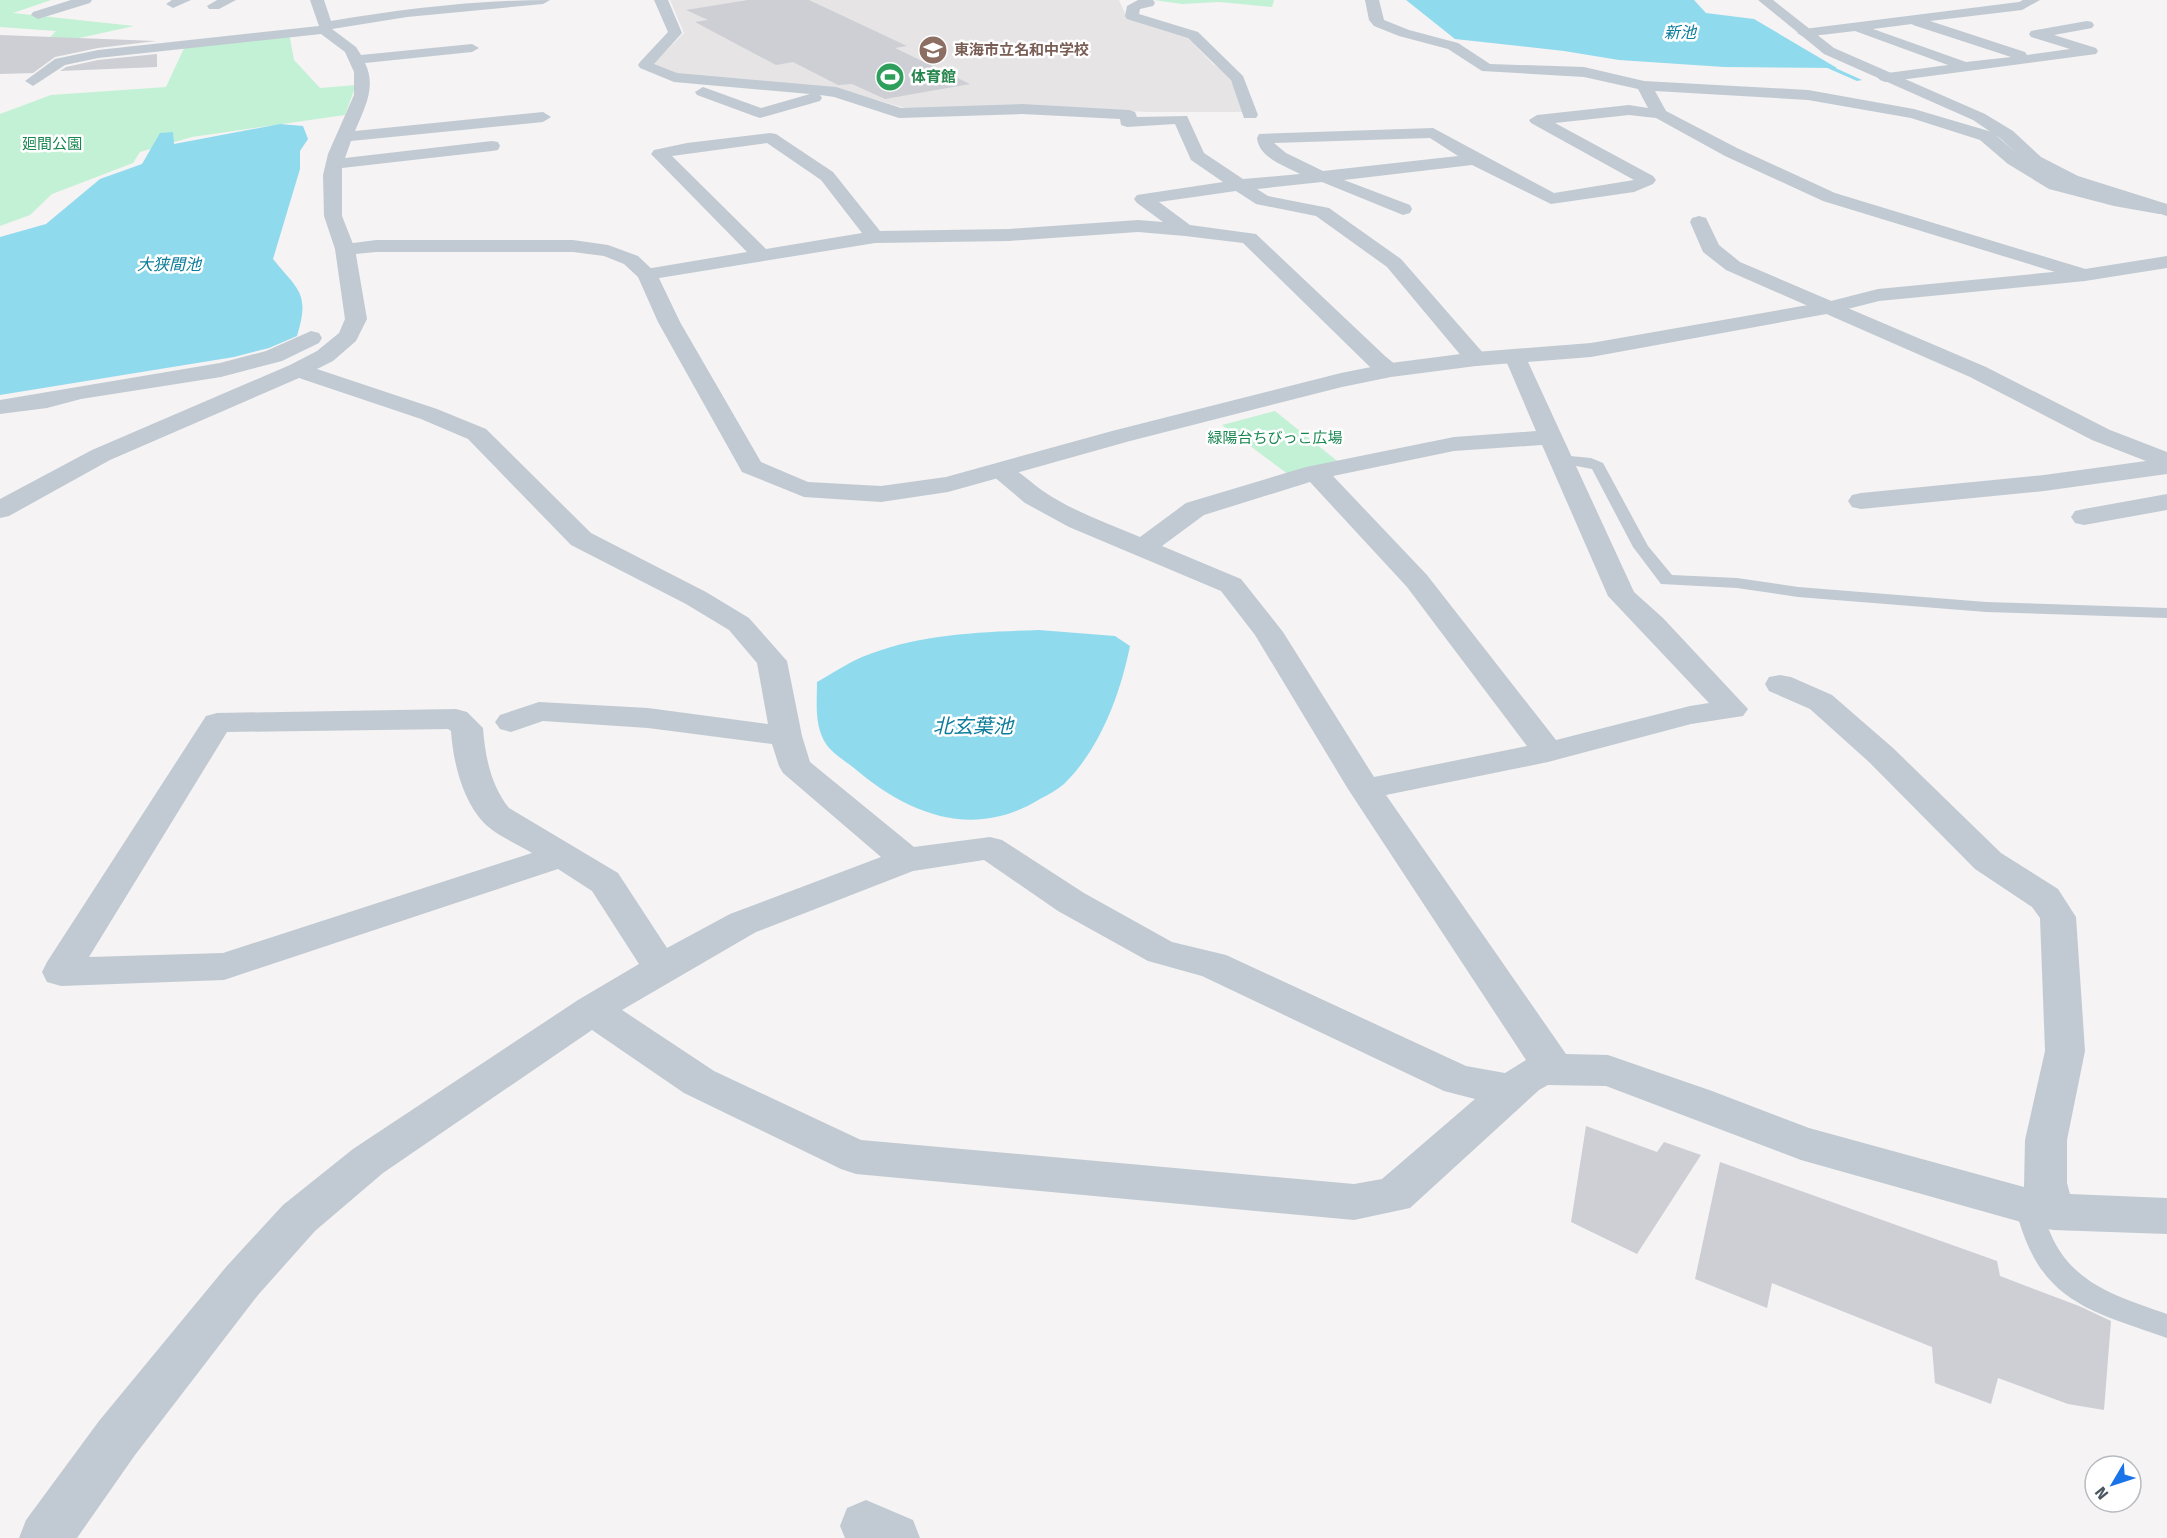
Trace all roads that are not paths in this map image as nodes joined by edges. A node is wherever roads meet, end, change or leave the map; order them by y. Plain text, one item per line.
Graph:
1 (85, 0) edge
2 (229, 0) edge
3 (316, 0) edge
4 (543, 0) edge
5 (661, 0) edge
6 (1144, 0) edge
7 (1372, 0) edge
8 (1765, 0) edge
9 (1936, 3) dead end
10 (2028, 3) edge
11 (214, 6) dead end
12 (1965, 13) junction
13 (38, 15) dead end
14 (1910, 20) junction
15 (1995, 22) dead end
16 (1854, 27) junction
17 (325, 28) junction
18 (1803, 33) junction
19 (472, 48) dead end
20 (2031, 59) junction
21 (356, 60) junction
22 (1967, 67) junction
23 (1885, 77) junction
24 (690, 79) junction
25 (33, 81) dead end
26 (1644, 86) junction
27 (836, 92) junction
28 (449, 112) dead end
29 (1660, 114) junction
30 (1250, 115) dead end
31 (543, 117) dead end
32 (1127, 122) junction
33 (346, 129) junction
34 (1124, 141) dead end
35 (487, 154) dead end
36 (1475, 159) junction
37 (333, 171) junction
38 (1321, 177) junction
39 (1239, 185) junction
40 (1404, 209) dead end
41 (2163, 209) edge
42 (1699, 222) dead end
43 (1185, 230) junction
44 (875, 237) junction
45 (345, 249) junction
46 (762, 256) junction
47 (2167, 262) edge
48 (647, 274) junction
49 (2085, 275) junction
50 (1832, 307) junction
51 (356, 319) junction
52 (1515, 356) junction
53 (1476, 358) junction
54 (298, 370) junction
55 (1391, 370) junction
56 (47, 401) junction
57 (0, 407) edge
58 (205, 409) junction
59 (1555, 448) junction
60 (2167, 463) edge
61 (1000, 471) junction
62 (1315, 472) junction
63 (1862, 501) dead end
64 (2167, 502) edge
65 (0, 510) edge
66 (2084, 517) dead end
67 (1142, 548) junction
68 (2167, 613) edge
69 (1780, 684) dead end
70 (511, 722) dead end
71 (786, 736) junction
72 (1548, 752) junction
73 (1365, 789) junction
74 (564, 855) junction
75 (907, 860) junction
76 (661, 968) junction
77 (592, 1010) junction
78 (1554, 1069) junction
79 (1511, 1090) junction
80 (2041, 1209) junction
81 (2167, 1216) edge
82 (2167, 1326) edge
83 (45, 1538) edge

1 - 13 street
2 - 11 street
3 - 17 street
4 - 17 street
5 - 24 street
6 - 30 street
7 - 26 street
8 - 18 street
9 - 12 street
10 - 12 street
10 - 20 street
12 - 14 street
12 - 15 street
14 - 16 street
14 - 20 street
16 - 18 street
16 - 22 street
17 - 21 street
17 - 25 street
18 - 23 street
19 - 21 street
20 - 22 street
21 - 33 street
22 - 23 street
23 - 41 street
24 - 27 street
24 - 27 street
26 - 29 street
26 - 41 street
27 - 32 street
28 - 33 street
29 - 36 street
29 - 49 street
31 - 33 street
32 - 34 street
32 - 39 street
33 - 37 street
35 - 37 street
36 - 38 street
36 - 38 street
37 - 45 street
38 - 39 street
38 - 40 street
39 - 43 street
39 - 53 street
42 - 50 street
43 - 44 street
43 - 55 street
44 - 46 street
44 - 46 street
45 - 48 street
45 - 51 street
46 - 48 street
47 - 49 street
48 - 61 street
49 - 50 street
50 - 52 street
50 - 60 street
51 - 54 street
51 - 56 street
52 - 53 street
52 - 59 street
53 - 55 street
54 - 58 street
54 - 71 street
55 - 61 street
56 - 57 street
56 - 58 street
58 - 65 street
59 - 62 street
59 - 68 lane
59 - 72 street
60 - 63 street
61 - 67 street
62 - 67 street
62 - 72 street
64 - 66 street
67 - 73 street
69 - 80 street
70 - 71 street
71 - 75 street
72 - 73 street
73 - 78 street
74 - 74 street
74 - 76 street
75 - 76 street
75 - 79 street
76 - 77 street
77 - 79 street
77 - 83 street
78 - 79 street
78 - 80 street
80 - 81 street
80 - 82 lane

